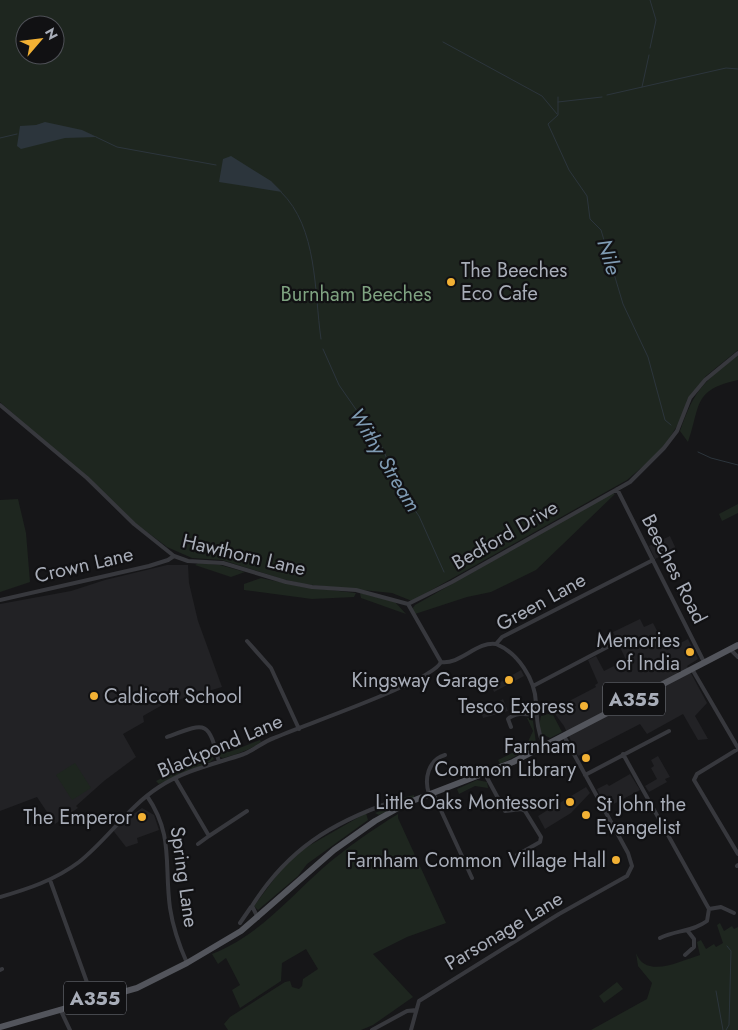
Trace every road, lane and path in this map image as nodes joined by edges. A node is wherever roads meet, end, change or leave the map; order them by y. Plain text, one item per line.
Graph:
1 (738, 353) edge
2 (0, 405) edge
3 (617, 489) junction
4 (174, 556) junction
5 (653, 560) junction
6 (0, 600) edge
7 (408, 604) junction
8 (247, 641) dead end
9 (496, 644) junction
10 (738, 645) edge
11 (619, 647) dead end
12 (730, 649) junction
13 (738, 657) edge
14 (441, 662) junction
15 (704, 662) junction
16 (692, 669) junction
17 (533, 686) junction
18 (536, 716) junction
19 (511, 727) dead end
20 (299, 729) junction
21 (669, 731) dead end
22 (564, 736) junction
23 (167, 737) dead end
24 (544, 746) junction
25 (738, 749) edge
26 (622, 754) junction
27 (444, 755) dead end
28 (219, 762) junction
29 (485, 774) junction
30 (585, 775) junction
31 (175, 778) junction
32 (431, 794) junction
33 (147, 796) junction
34 (394, 801) dead end
35 (370, 810) junction
36 (247, 811) dead end
37 (375, 821) junction
38 (209, 836) junction
39 (198, 844) dead end
40 (738, 854) edge
41 (517, 855) dead end
42 (472, 878) dead end
43 (50, 880) junction
44 (0, 897) edge
45 (251, 907) junction
46 (709, 910) junction
47 (734, 912) dead end
48 (258, 918) junction
49 (240, 923) dead end
50 (687, 930) junction
51 (660, 938) dead end
52 (684, 955) dead end
53 (187, 963) junction
54 (93, 999) junction
55 (60, 1010) junction
56 (416, 1010) junction
57 (0, 1027) edge
58 (70, 1030) edge
59 (372, 1030) edge
60 (411, 1030) edge

1 - 3 street, Bedford Drive
2 - 4 street, Hawthorn Lane
3 - 5 street, Beeches Road
3 - 7 street, Bedford Drive
4 - 6 street, Crown Lane
4 - 7 street, Hawthorn Lane
5 - 9 street, Green Lane
5 - 15 street, Beeches Road
7 - 14 street
8 - 20 street
9 - 14 street, Green Lane
9 - 17 street
10 - 12 main road, A355
11 - 17 street
12 - 13 street
12 - 15 main road, A355
14 - 20 street, Blackpond Lane
15 - 16 main road, A355
16 - 22 main road, A355
16 - 25 street
17 - 18 street
18 - 19 street
18 - 24 street
20 - 28 street, Blackpond Lane
21 - 26 street
22 - 24 main road, A355
22 - 30 street
23 - 28 street
24 - 29 main road, A355
25 - 40 street
26 - 30 street
26 - 46 street
27 - 32 street
28 - 31 street, Blackpond Lane
29 - 32 main road, A355
29 - 41 street
30 - 56 street, Parsonage Lane
31 - 33 street, Blackpond Lane
31 - 38 street
32 - 37 main road, A355
32 - 42 street
33 - 43 street, Blackpond Lane
33 - 53 street, Spring Lane
34 - 35 street
35 - 37 street
35 - 45 street
36 - 38 street
37 - 48 main road, A355
38 - 39 street
43 - 44 street, Blackpond Lane
43 - 54 street
45 - 48 street
45 - 49 street
46 - 47 street
46 - 50 street
48 - 53 main road, A355
50 - 51 street
50 - 52 street
53 - 54 main road, A355
54 - 55 main road, A355
55 - 57 main road, A355
55 - 58 street
56 - 59 street
56 - 60 street, Parsonage Lane

